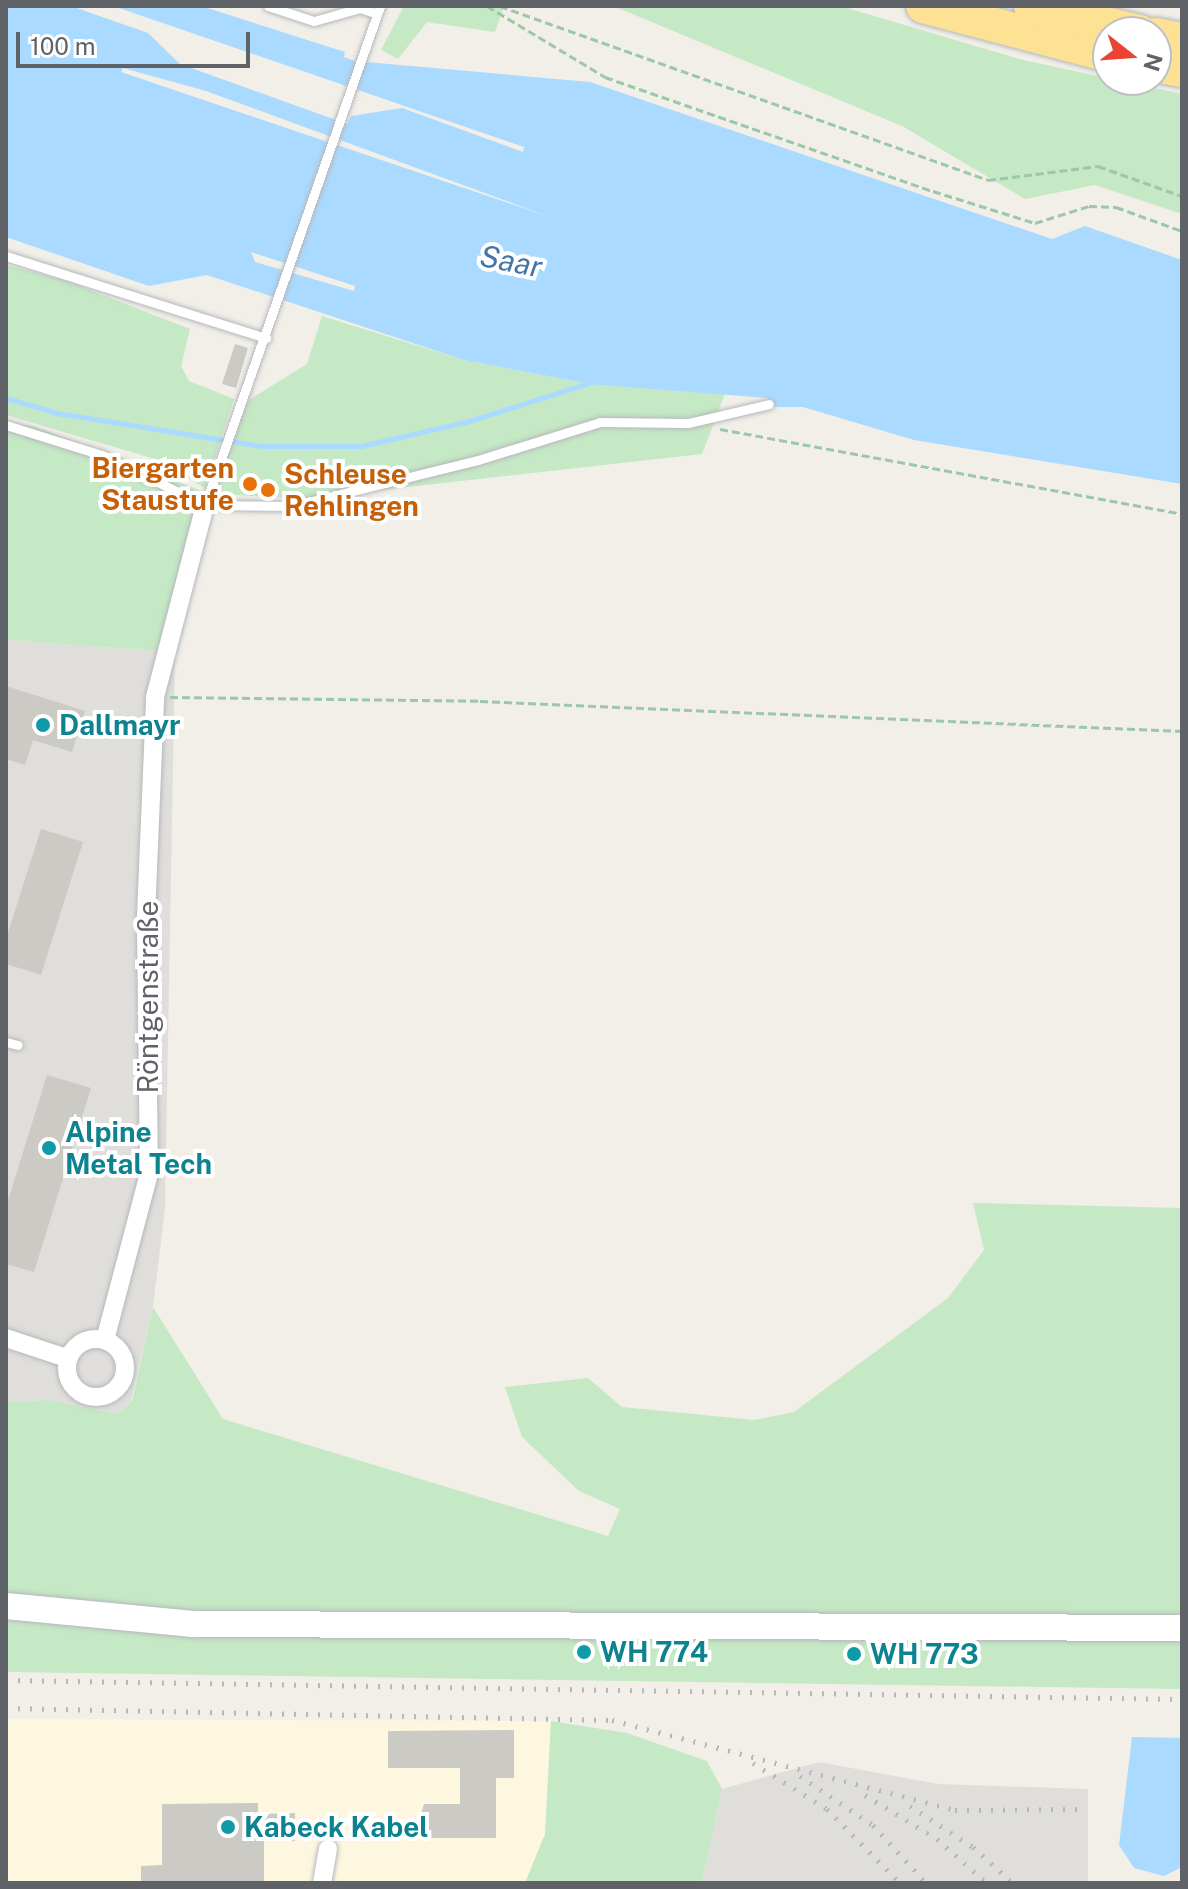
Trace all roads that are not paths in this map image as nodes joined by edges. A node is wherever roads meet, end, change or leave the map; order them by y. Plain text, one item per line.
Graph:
1 (268, 6) edge
2 (923, 6) edge
3 (1031, 6) edge
4 (378, 10) edge
5 (1092, 21) edge
6 (1092, 51) edge
7 (6, 256) edge
8 (266, 338) junction
9 (769, 404) dead end
10 (6, 425) edge
11 (205, 505) junction
12 (6, 1042) edge
13 (18, 1045) dead end
14 (6, 1338) edge
15 (105, 1340) junction
16 (69, 1359) junction
17 (6, 1606) edge
18 (1182, 1628) edge
19 (328, 1849) dead end
20 (322, 1883) edge

1 - 4 lane
2 - 6 highway
3 - 5 highway
4 - 8 lane
7 - 8 lane
8 - 11 lane
9 - 11 lane
10 - 11 lane
11 - 15 street, Röntgenstraße
12 - 13 lane
14 - 16 street
15 - 16 street
15 - 16 street
17 - 18 main road
19 - 20 street

